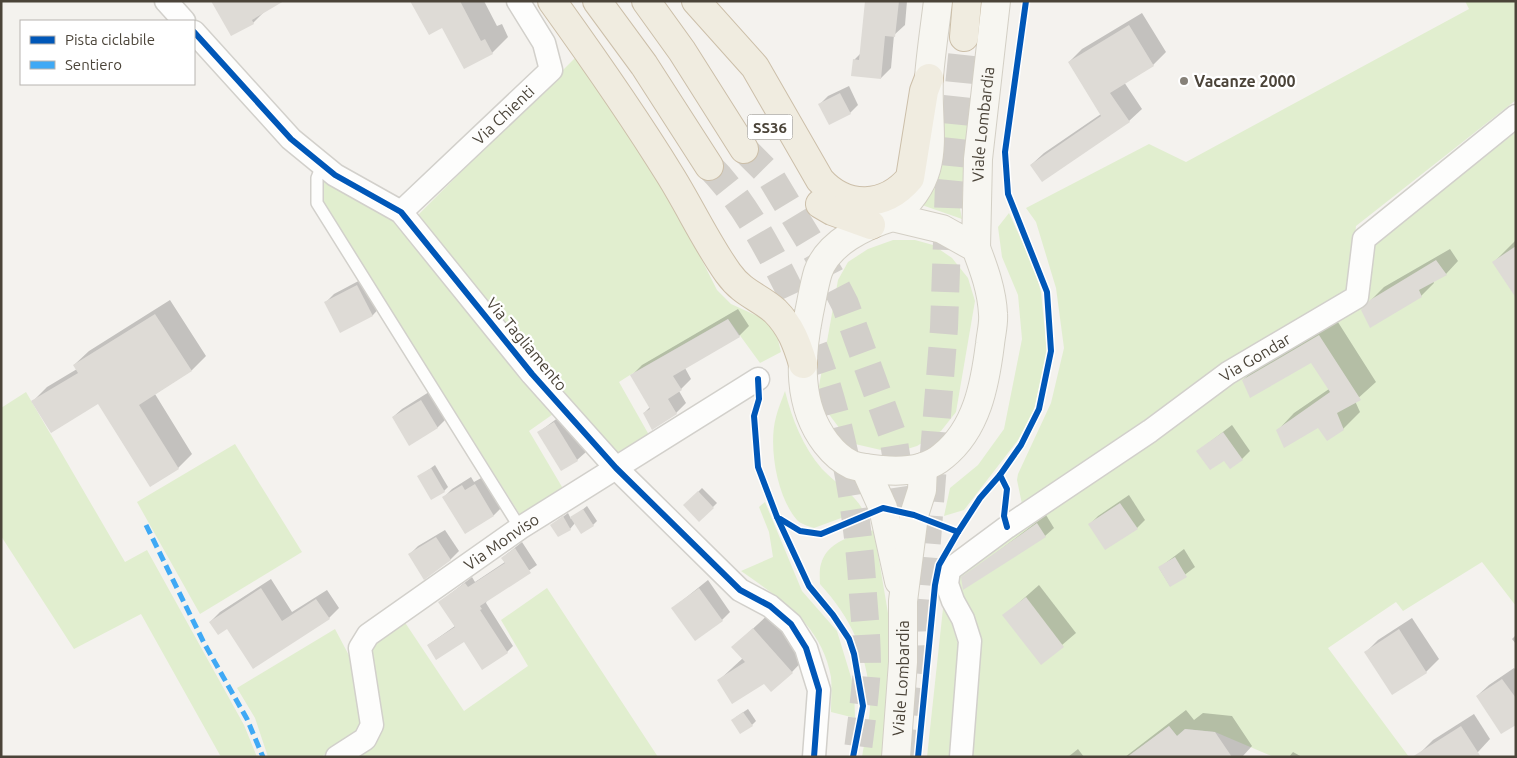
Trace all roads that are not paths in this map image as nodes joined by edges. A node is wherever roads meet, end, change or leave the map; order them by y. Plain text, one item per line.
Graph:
1 (166, 1) edge
2 (518, 1) edge
3 (552, 1) edge
4 (597, 1) edge
5 (646, 1) edge
6 (694, 1) edge
7 (938, 1) edge
8 (967, 1) edge
9 (996, 1) edge
10 (183, 20) edge
11 (195, 33) edge
12 (964, 37) tunnel mouth
13 (929, 78) junction
14 (1516, 116) edge
15 (744, 149) tunnel mouth
16 (322, 164) junction
17 (709, 166) tunnel mouth
18 (401, 212) junction
19 (882, 221) junction
20 (976, 248) junction
21 (803, 364) junction
22 (758, 379) dead end
23 (924, 467) junction
24 (616, 468) junction
25 (865, 468) junction
26 (520, 528) junction
27 (903, 601) junction
28 (337, 757) edge
29 (814, 757) edge
30 (896, 757) edge
31 (961, 757) edge

1 - 10 street
2 - 18 street, Via Chienti
3 - 21 highway
4 - 17 highway
5 - 15 highway, SS36
6 - 13 highway
6 - 19 highway, SS36
7 - 13 main road
8 - 12 highway
9 - 20 main road, Viale Lombardia
11 - 16 street, Via Tagliamento
13 - 19 main road
14 - 31 street, Via Gondar
16 - 18 street, Via Tagliamento
16 - 26 lane
18 - 24 street, Via Tagliamento
19 - 20 main road
19 - 21 main road
20 - 23 main road
21 - 25 main road
22 - 24 street, Via Monviso
23 - 25 main road
23 - 27 main road, Viale Lombardia
24 - 26 street, Via Monviso
24 - 29 street, Via Tagliamento
25 - 27 main road, Viale Lombardia
26 - 28 street, Via Monviso
27 - 30 main road, Viale Lombardia

